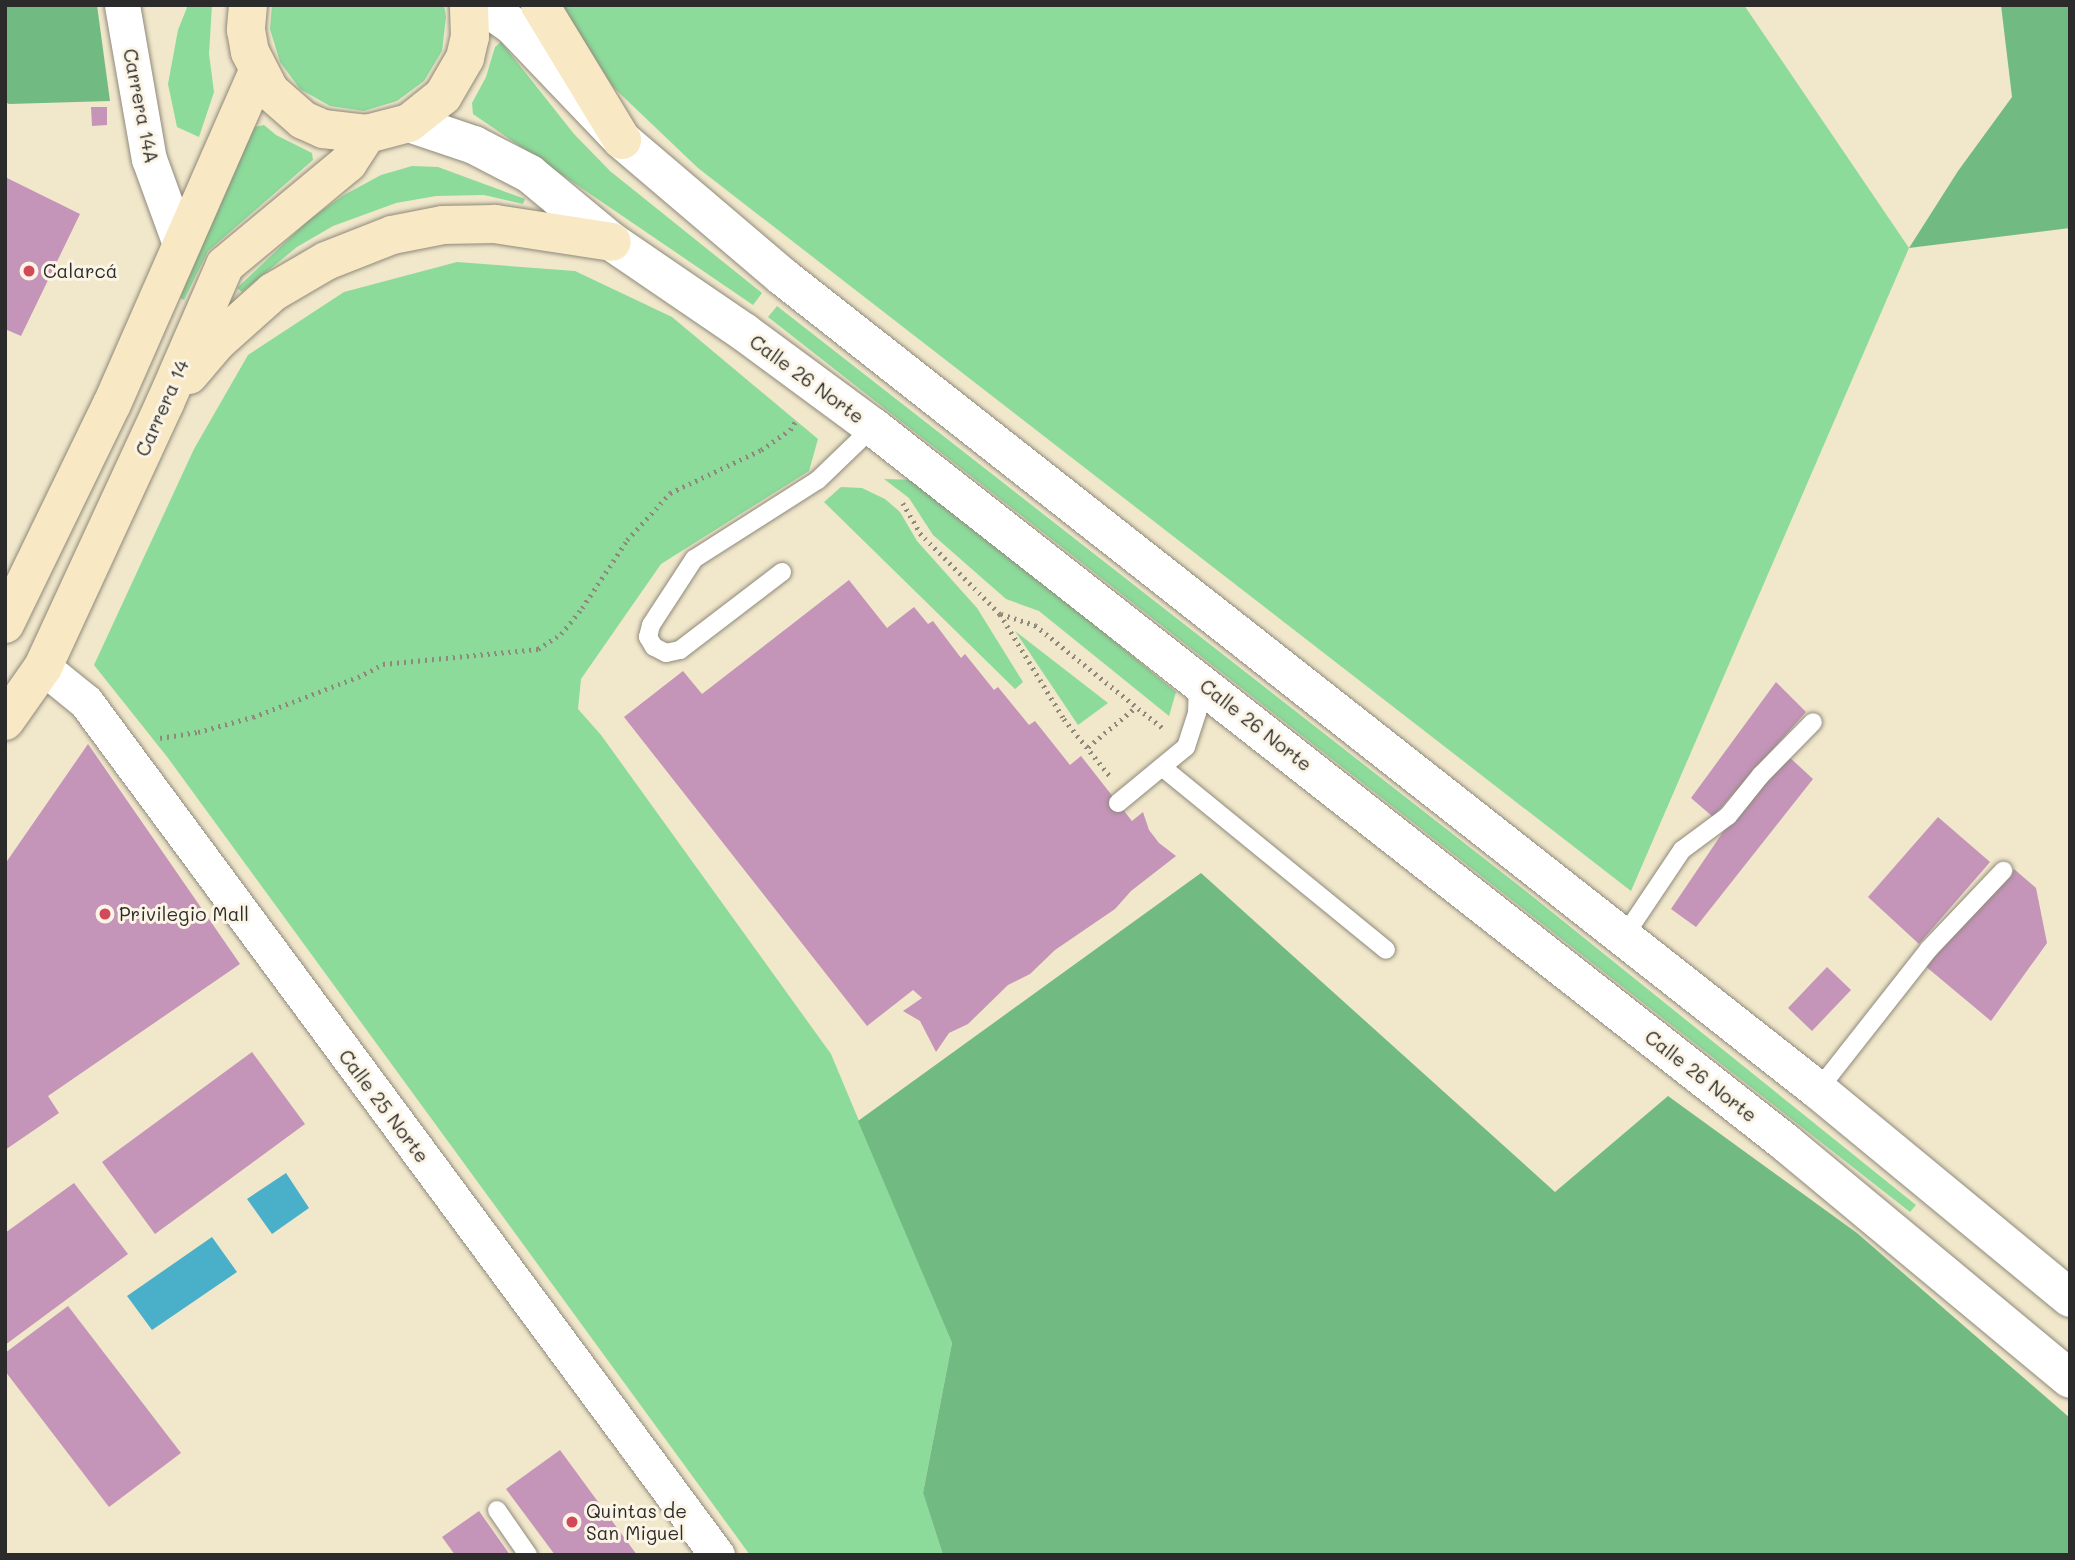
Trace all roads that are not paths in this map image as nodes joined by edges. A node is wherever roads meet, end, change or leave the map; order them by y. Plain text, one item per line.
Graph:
1 (122, 5) edge
2 (248, 5) edge
3 (469, 5) edge
4 (483, 5) edge
5 (540, 5) edge
6 (258, 72) junction
7 (409, 123) junction
8 (366, 134) junction
9 (622, 140) junction
10 (612, 242) junction
11 (180, 244) junction
12 (166, 403) junction
13 (873, 427) junction
14 (782, 572) dead end
15 (5, 624) edge
16 (43, 667) junction
17 (1198, 679) junction
18 (5, 721) edge
19 (1813, 722) dead end
20 (1162, 767) junction
21 (1122, 800) road end
22 (2003, 871) dead end
23 (1623, 937) junction
24 (1386, 950) dead end
25 (1822, 1093) junction
26 (2070, 1298) edge
27 (2070, 1379) edge
28 (497, 1510) dead end
29 (528, 1555) edge
30 (717, 1555) edge

1 - 11 street, Carrera 14A
2 - 6 main road
3 - 7 main road
4 - 9 street
5 - 9 main road
6 - 8 main road
6 - 11 main road
7 - 8 main road
7 - 10 street, Calle 26 Norte
8 - 12 main road, Carrera 14
9 - 23 street
10 - 12 main road
10 - 13 street, Calle 26 Norte
11 - 15 main road
12 - 16 main road, Carrera 14
13 - 14 lane
13 - 17 street, Calle 26 Norte
16 - 18 main road, Carrera 14
16 - 30 street, Calle 25 Norte
17 - 20 lane
17 - 27 street, Calle 26 Norte
19 - 23 lane
20 - 21 lane
20 - 24 lane
22 - 25 lane
23 - 25 street
25 - 26 street
28 - 29 lane

